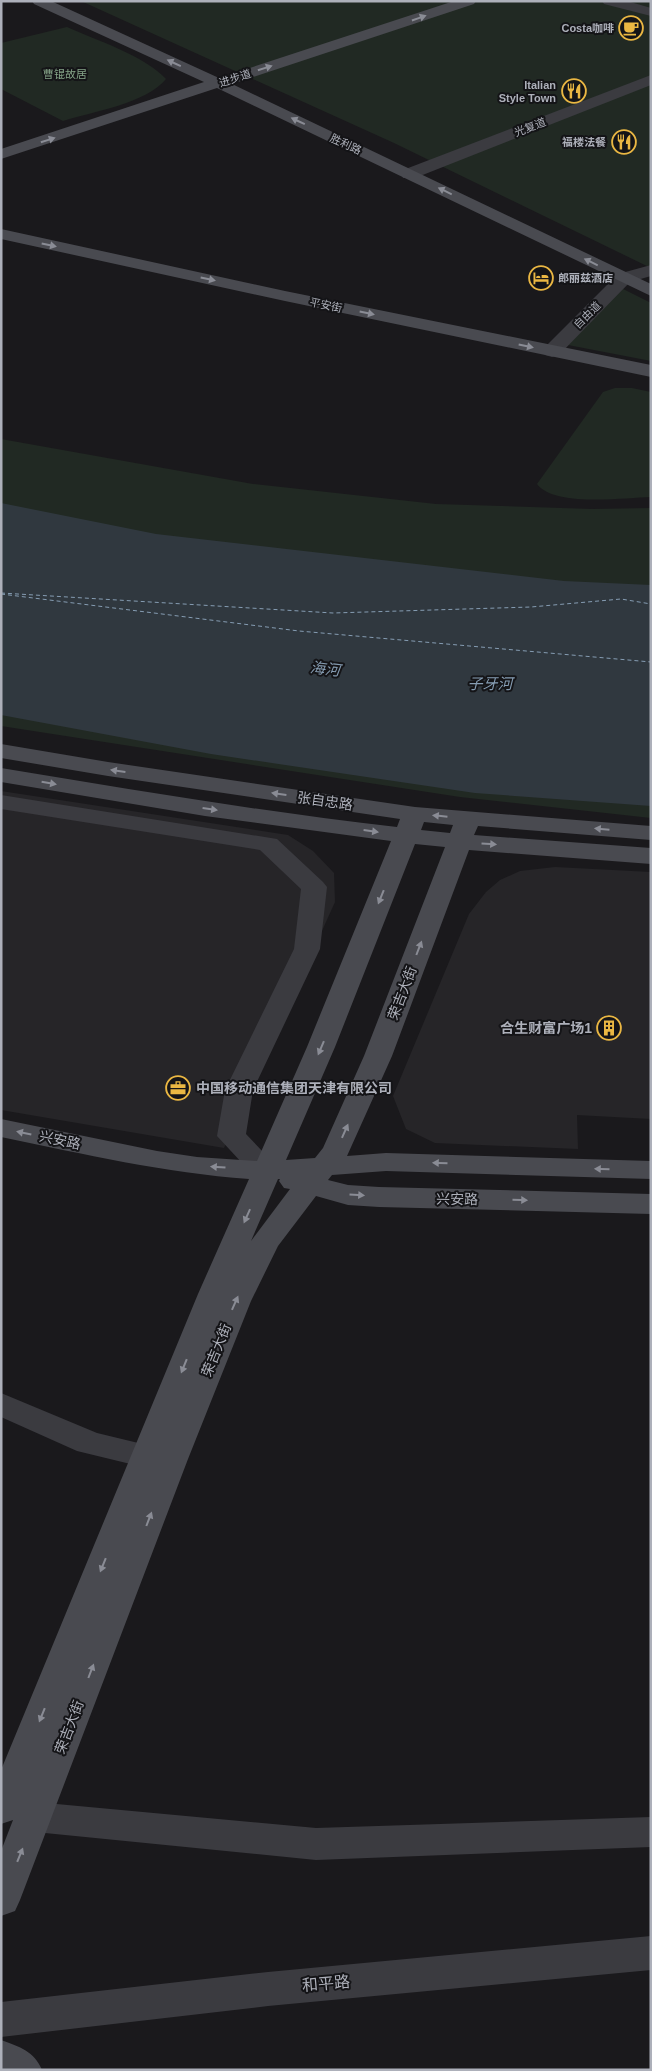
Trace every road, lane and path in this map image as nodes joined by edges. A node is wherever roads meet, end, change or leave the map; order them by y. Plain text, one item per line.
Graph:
1 (39, 1) edge
2 (469, 1) edge
3 (609, 1) edge
4 (651, 12) edge
5 (651, 80) edge
6 (218, 83) junction
7 (1, 154) edge
8 (409, 174) junction
9 (1, 234) edge
10 (651, 270) edge
11 (624, 278) junction
12 (651, 291) edge
13 (552, 351) junction
14 (651, 371) edge
15 (1, 751) edge
16 (1, 775) edge
17 (1, 802) edge
18 (411, 825) junction
19 (464, 831) junction
20 (651, 833) edge
21 (651, 856) edge
22 (1, 1128) edge
23 (651, 1170) edge
24 (266, 1171) junction
25 (317, 1176) junction
26 (651, 1204) edge
27 (1, 1404) edge
28 (147, 1456) junction
29 (18, 1813) edge
30 (651, 1832) edge
31 (1, 1900) edge
32 (651, 1953) edge
33 (1, 2020) edge
34 (1, 2058) edge
35 (22, 2070) edge

6 -> 1 street, 胜利路
6 -> 2 street, 进步道
3 - 4 street
5 - 8 street, 光复道
7 -> 6 street, 进步道
8 -> 6 street, 胜利路
11 -> 8 street, 胜利路
9 -> 13 street, 平安街
10 - 11 street, 自由道
11 - 12 street, 胜利路
11 - 13 street, 自由道
13 - 14 street, 平安街
18 -> 15 street, 张自忠路
16 -> 18 street, 张自忠路
17 - 24 street
18 - 19 street, 张自忠路
18 -> 24 street, 荣吉大街
20 -> 19 street, 张自忠路
19 -> 21 street, 张自忠路
25 -> 19 street, 荣吉大街
24 -> 22 street, 兴安路
23 -> 25 street, 兴安路
24 - 25 street, 兴安路
24 -> 28 street, 荣吉大街
25 -> 26 street, 兴安路
29 -> 25 street, 荣吉大街
27 - 28 street
28 -> 29 street, 荣吉大街
29 - 30 street
31 -> 29 street, 荣吉大街
32 - 33 street, 和平路
34 - 35 street

